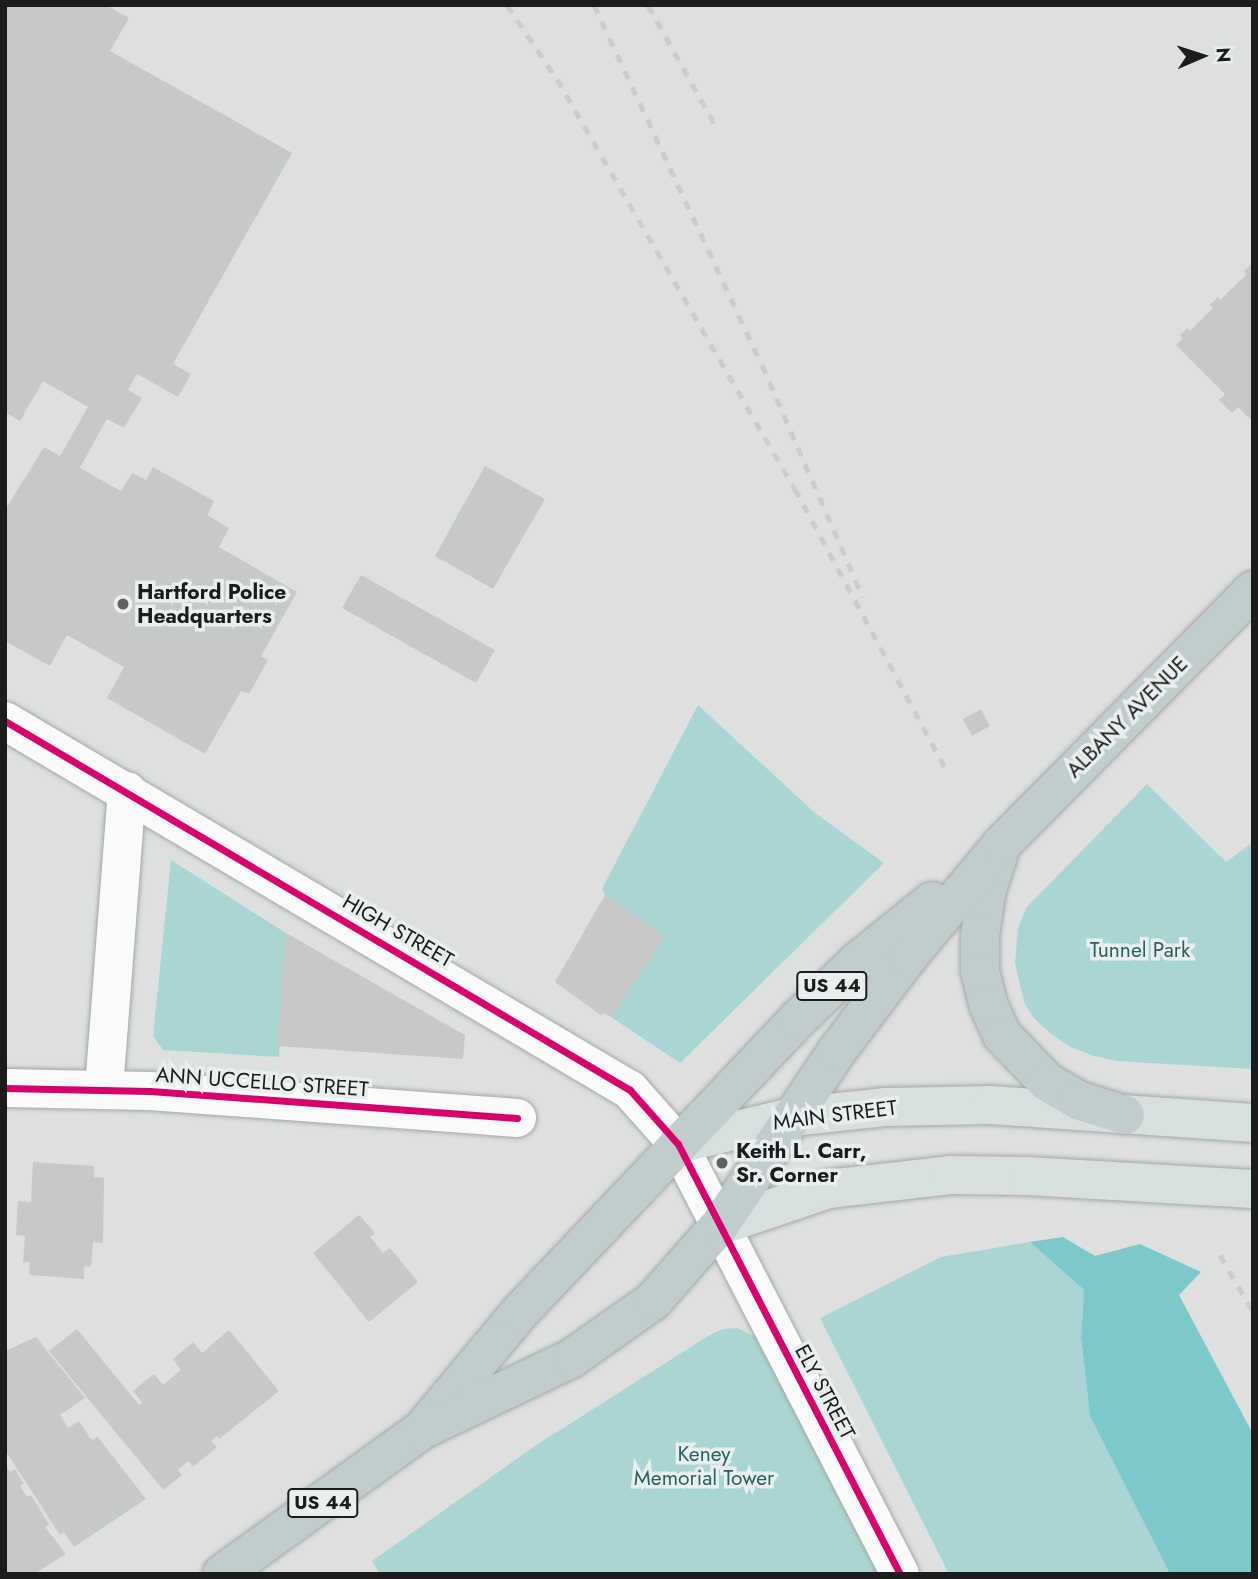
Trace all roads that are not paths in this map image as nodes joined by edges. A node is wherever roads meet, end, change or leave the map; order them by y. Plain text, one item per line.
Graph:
1 (1253, 590) edge
2 (5, 721) edge
3 (128, 791) junction
4 (1002, 844) junction
5 (5, 1088) edge
6 (104, 1089) junction
7 (1125, 1115) junction
8 (792, 1117) junction
9 (517, 1118) dead end
10 (1253, 1123) edge
11 (678, 1144) junction
12 (1253, 1189) edge
13 (719, 1226) junction
14 (422, 1430) junction
15 (222, 1574) edge
16 (900, 1574) edge

1 - 4 highway, ALBANY AVENUE / US 44
2 - 3 street, HIGH STREET
3 - 6 street
3 - 11 street, HIGH STREET
4 - 7 highway
4 - 8 highway, ALBANY AVENUE / US 44
4 - 11 highway, ALBANY AVENUE / US 44
5 - 6 street, ANN UCCELLO STREET
6 - 9 street, ANN UCCELLO STREET
7 - 8 main road, MAIN STREET
7 - 10 main road, MAIN STREET
8 - 11 main road, MAIN STREET
8 - 13 highway, ALBANY AVENUE / US 44
11 - 13 street, HIGH STREET
11 - 14 highway, US 44
12 - 13 main road
13 - 14 highway, US 44
13 - 16 street, ELY STREET
14 - 15 highway, US 44

